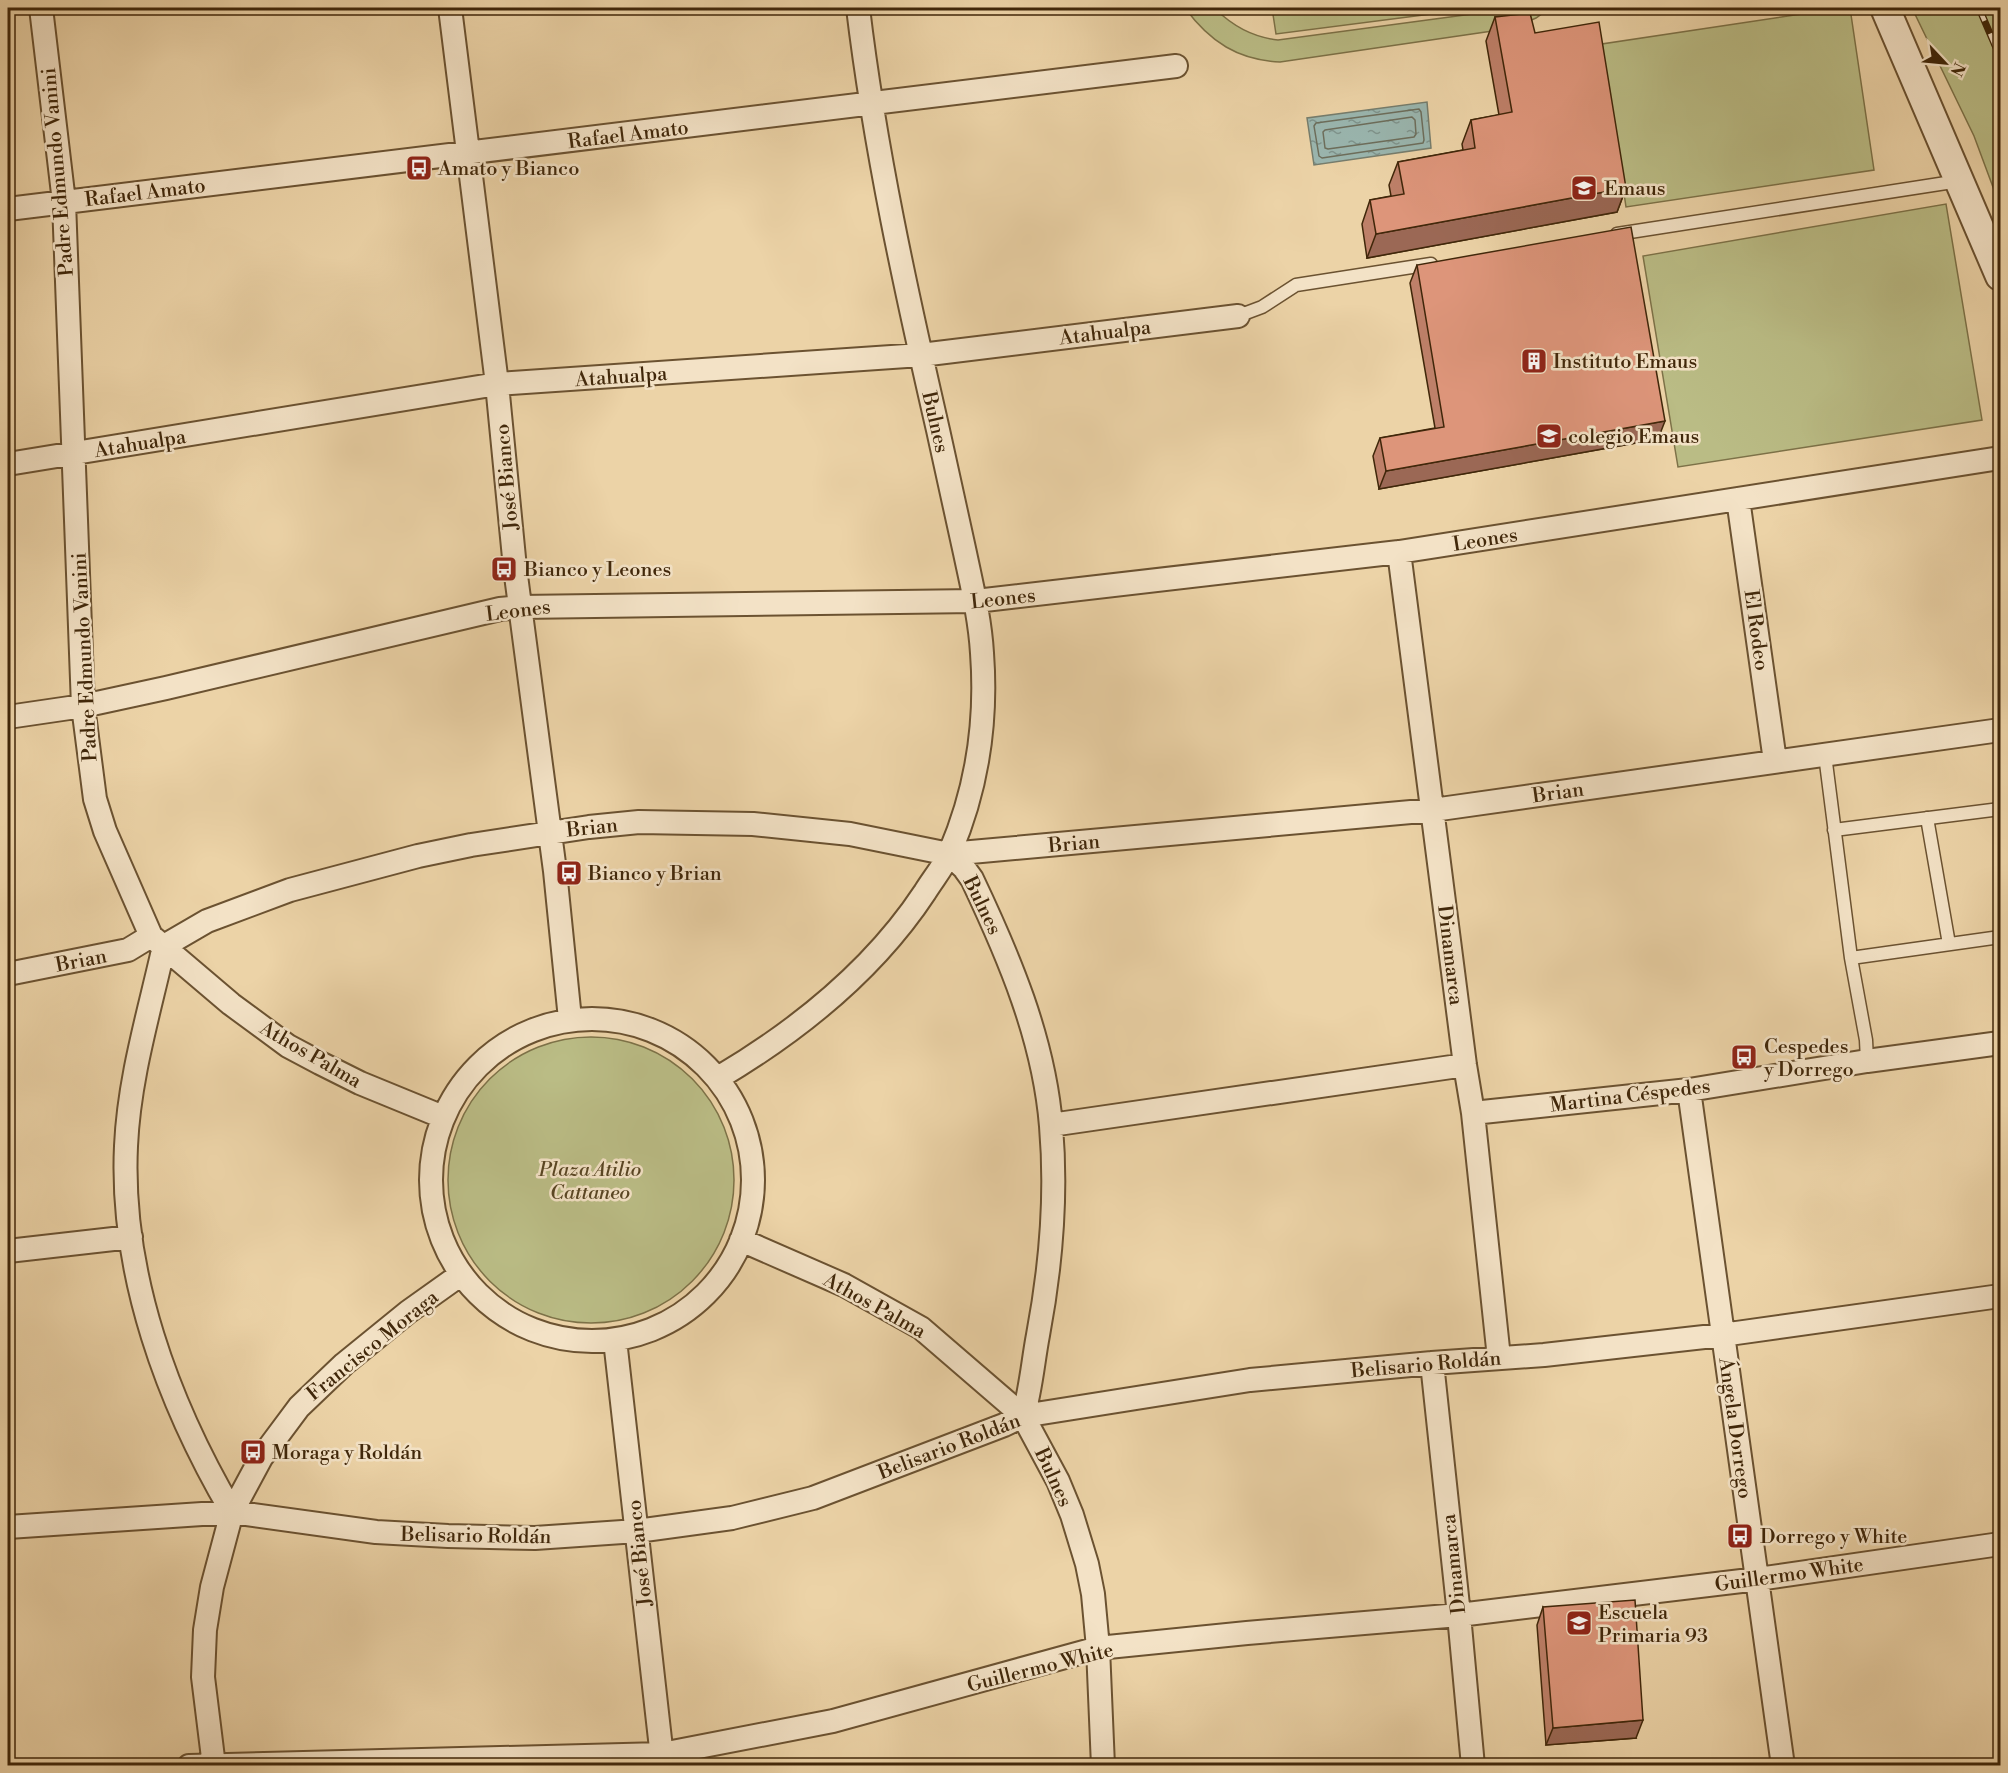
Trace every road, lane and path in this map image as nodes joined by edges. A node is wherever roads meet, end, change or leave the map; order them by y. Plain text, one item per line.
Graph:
1 (41, 8) edge
2 (450, 8) edge
3 (858, 8) edge
4 (1885, 8) edge
5 (1176, 66) dead end
6 (871, 104) junction
7 (467, 153) junction
8 (1959, 181) junction
9 (64, 202) junction
10 (8, 209) edge
11 (1604, 236) edge
12 (1438, 262) edge
13 (2001, 276) edge
14 (1238, 316) joint
15 (921, 355) junction
16 (497, 384) junction
17 (74, 454) junction
18 (2001, 458) edge
19 (8, 464) edge
20 (1738, 499) junction
21 (1399, 552) junction
22 (976, 601) junction
23 (520, 607) junction
24 (83, 706) junction
25 (8, 717) edge
26 (2001, 730) edge
27 (1825, 755) junction
28 (1775, 761) junction
29 (2001, 809) edge
30 (1432, 810) junction
31 (1927, 818) junction
32 (1834, 830) junction
33 (550, 831) junction
34 (949, 854) junction
35 (2001, 937) edge
36 (158, 941) junction
37 (1949, 944) junction
38 (1851, 958) junction
39 (8, 974) edge
40 (570, 1019) junction
41 (2001, 1043) edge
42 (1867, 1061) junction
43 (1465, 1065) junction
44 (718, 1078) junction
45 (1689, 1089) junction
46 (1473, 1113) junction
47 (443, 1117) junction
48 (1051, 1125) junction
49 (131, 1238) junction
50 (741, 1240) junction
51 (8, 1251) edge
52 (460, 1275) junction
53 (2001, 1296) edge
54 (1722, 1335) junction
55 (615, 1340) junction
56 (1499, 1358) junction
57 (1431, 1363) junction
58 (1023, 1416) junction
59 (232, 1512) junction
60 (8, 1527) edge
61 (637, 1531) junction
62 (2001, 1544) edge
63 (1758, 1579) junction
64 (1459, 1615) junction
65 (1098, 1648) junction
66 (663, 1760) edge
67 (214, 1764) edge
68 (189, 1766) edge
69 (1104, 1766) edge
70 (1473, 1766) edge
71 (1783, 1766) edge

1 - 9 street, Padre Edmundo Vanini
2 - 7 street, José Bianco
3 - 6 street, Bulnes
4 - 8 street
5 - 6 street, Rafael Amato
6 - 7 street, Rafael Amato
6 - 15 street, Bulnes
7 - 9 street, Rafael Amato
7 - 16 street, José Bianco
8 - 11 lane
8 - 13 street
9 - 10 street, Rafael Amato
9 - 17 street, Padre Edmundo Vanini
12 - 14 lane
14 - 15 street, Atahualpa
15 - 16 street, Atahualpa
15 - 22 street, Bulnes
16 - 17 street, Atahualpa
16 - 23 street, José Bianco
17 - 19 street, Atahualpa
17 - 24 street, Padre Edmundo Vanini
18 - 20 street, Leones
20 - 21 street, Leones
20 - 28 street, El Rodeo
21 - 22 street, Leones
21 - 30 street, Dinamarca
22 - 23 street, Leones
22 - 34 street, Bulnes
23 - 24 street, Leones
23 - 33 street, José Bianco
24 - 25 street, Leones
24 - 36 street, Padre Edmundo Vanini
26 - 27 street, Brian
27 - 28 street, Brian
27 - 32 lane
28 - 30 street, Brian
29 - 31 lane
30 - 34 street, Brian
30 - 43 street, Dinamarca
31 - 32 lane
31 - 37 lane
32 - 38 lane
33 - 34 street, Brian
33 - 36 street, Brian
33 - 40 street, José Bianco
34 - 44 street
34 - 48 street, Bulnes
35 - 37 lane
36 - 39 street, Brian
36 - 47 street, Athos Palma
36 - 49 street
37 - 38 lane
38 - 42 lane
40 - 44 street
40 - 47 street
41 - 42 street, Martina Céspedes
42 - 45 street, Martina Céspedes
43 - 46 street, Dinamarca
43 - 48 street
44 - 50 street
45 - 46 street, Martina Céspedes
45 - 54 street, Ángela Dorrego
46 - 56 street, Dinamarca
47 - 52 street
48 - 58 street, Bulnes
49 - 51 street
49 - 59 street
50 - 55 street
50 - 58 street, Athos Palma
52 - 55 street
52 - 59 street, Francisco Moraga
53 - 54 street, Belisario Roldán
54 - 56 street, Belisario Roldán
54 - 63 street, Ángela Dorrego
55 - 61 street, José Bianco
56 - 57 street, Belisario Roldán
57 - 58 street, Belisario Roldán
57 - 64 street, Dinamarca
58 - 61 street, Belisario Roldán
58 - 65 street, Bulnes
59 - 60 street, Belisario Roldán
59 - 61 street, Belisario Roldán
59 - 67 street
61 - 66 street, José Bianco
62 - 63 street, Guillermo White
63 - 64 street, Guillermo White
63 - 71 street, Ángela Dorrego
64 - 65 street, Guillermo White
64 - 70 street, Dinamarca
65 - 66 street, Guillermo White
65 - 69 street, Bulnes
66 - 67 street, Guillermo White
67 - 68 street, Guillermo White

